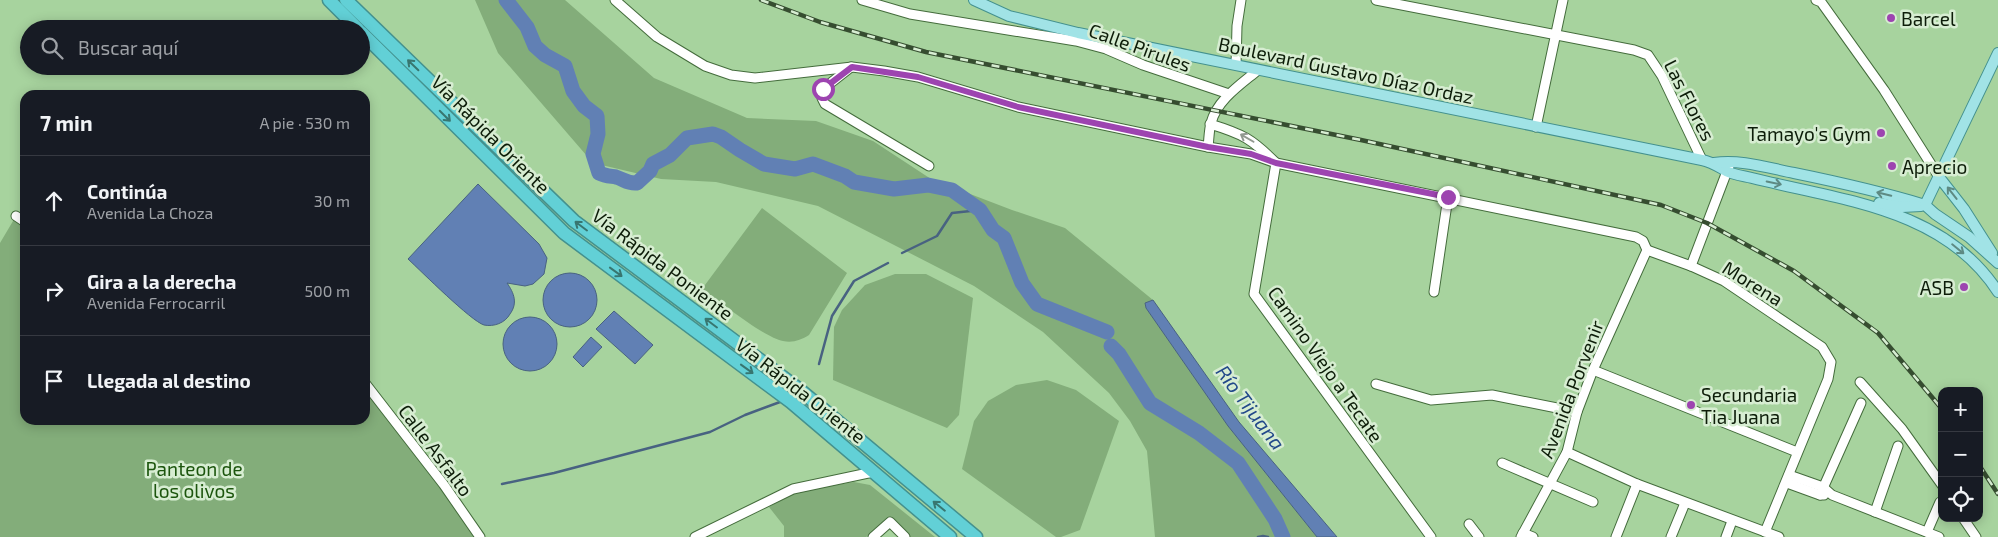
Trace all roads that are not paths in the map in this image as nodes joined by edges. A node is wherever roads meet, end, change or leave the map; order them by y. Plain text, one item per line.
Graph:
1 (329, 0) edge
2 (346, 0) edge
3 (616, 0) edge
4 (862, 0) edge
5 (974, 0) edge
6 (1241, 0) edge
7 (1376, 0) edge
8 (1563, 0) edge
9 (1819, 1) edge
10 (349, 20) edge
11 (367, 20) edge
12 (370, 23) edge
13 (1556, 34) junction
14 (1077, 37) junction
15 (370, 41) edge
16 (1998, 53) edge
17 (1236, 65) junction
18 (852, 67) junction
19 (1258, 70) junction
20 (1229, 94) junction
21 (1210, 124) junction
22 (1536, 127) junction
23 (1208, 147) junction
24 (1702, 160) junction
25 (1730, 160) junction
26 (1276, 163) junction
27 (1714, 163) junction
28 (929, 166) dead end
29 (1727, 172) junction
30 (1939, 177) junction
31 (1448, 197) junction
32 (1861, 202) junction
33 (1925, 205) junction
34 (16, 216) dead end
35 (20, 219) edge
36 (1937, 234) junction
37 (1647, 250) junction
38 (1998, 263) edge
39 (1691, 266) junction
40 (1434, 292) dead end
41 (1998, 292) edge
42 (1593, 370) junction
43 (1860, 382) dead end
44 (1376, 384) dead end
45 (370, 389) edge
46 (1861, 403) dead end
47 (1577, 412) junction
48 (1898, 446) dead end
49 (1567, 452) junction
50 (1797, 452) junction
51 (1502, 463) dead end
52 (873, 472) junction
53 (1788, 479) junction
54 (1938, 479) edge
55 (1549, 484) junction
56 (1637, 484) junction
57 (1822, 491) junction
58 (1593, 502) dead end
59 (1685, 503) junction
60 (1938, 507) edge
61 (1875, 512) junction
62 (1732, 521) junction
63 (1966, 522) edge
64 (1470, 524) dead end
65 (1765, 532) junction
66 (1928, 532) junction
67 (1522, 535) edge
68 (480, 537) edge
69 (695, 537) edge
70 (873, 537) edge
71 (905, 537) edge
72 (950, 537) edge
73 (976, 537) edge
74 (1431, 537) edge
75 (1479, 537) edge
76 (1533, 537) edge
77 (1616, 537) edge
78 (1671, 537) edge
79 (1726, 537) edge
80 (1779, 537) edge
81 (1939, 537) edge
82 (1976, 537) edge

1 - 10 highway
11 -> 2 highway, Vía Rápida Poniente
3 - 18 street, Morena
4 - 14 street, Calle Pirules
5 - 14 main road, Boulevard Gustavo Díaz Ordaz
6 - 17 street
7 - 13 street
8 - 13 street
9 - 30 street
73 -> 12 highway, Vía Rápida Poniente
13 - 22 street
13 - 24 street, Las Flores
14 - 17 main road, Boulevard Gustavo Díaz Ordaz
14 - 20 street, Calle Pirules
15 -> 52 highway, Vía Rápida Oriente
16 - 30 main road
17 - 19 main road, Boulevard Gustavo Díaz Ordaz
18 - 23 street, Morena
18 - 28 street
19 - 20 street
19 - 22 main road, Boulevard Gustavo Díaz Ordaz
20 - 21 street
21 - 23 street
26 -> 21 street
22 - 24 main road, Boulevard Gustavo Díaz Ordaz
23 - 26 street, Morena
24 - 27 main road, Boulevard Gustavo Díaz Ordaz
25 - 27 main road, Boulevard Gustavo Díaz Ordaz
25 - 29 street
33 -> 25 main road, Boulevard Gustavo Díaz Ordaz
26 - 31 street, Morena
26 - 74 street, Camino Viejo a Tecate
27 - 29 main road, Boulevard Gustavo Díaz Ordaz
29 -> 32 main road, Boulevard Gustavo Díaz Ordaz
29 - 39 street
30 - 33 main road
38 -> 30 main road
31 - 37 street, Morena
31 - 40 street
32 - 33 main road
32 - 36 main road, Boulevard Gustavo Díaz Ordaz
33 - 36 main road
33 - 38 main road, Boulevard Gustavo Díaz Ordaz
34 - 35 street
36 -> 41 main road, Boulevard Gustavo Díaz Ordaz
37 - 39 street, Morena
37 - 42 street, Avenida Porvenir
39 - 50 street, Morena
42 - 47 street, Avenida Porvenir
42 - 50 street
43 - 54 street
44 - 47 street
45 - 68 street, Calle Asfalto
46 - 57 street
47 - 49 street, Avenida Porvenir
48 - 61 street
49 - 55 street, Avenida Porvenir
49 - 56 street
50 - 53 street
51 - 55 street
52 - 69 street
52 - 72 highway, Vía Rápida Oriente
53 - 57 street
53 - 65 street
55 - 58 street
55 - 67 street, Avenida Porvenir
56 - 59 street
56 - 77 street
57 - 61 street
59 - 62 street
59 - 78 street
60 - 66 street
61 - 66 street
62 - 65 street
62 - 79 street
63 - 82 street
64 - 75 street
65 - 80 street
66 - 81 street
67 - 76 street
70 - 71 street

